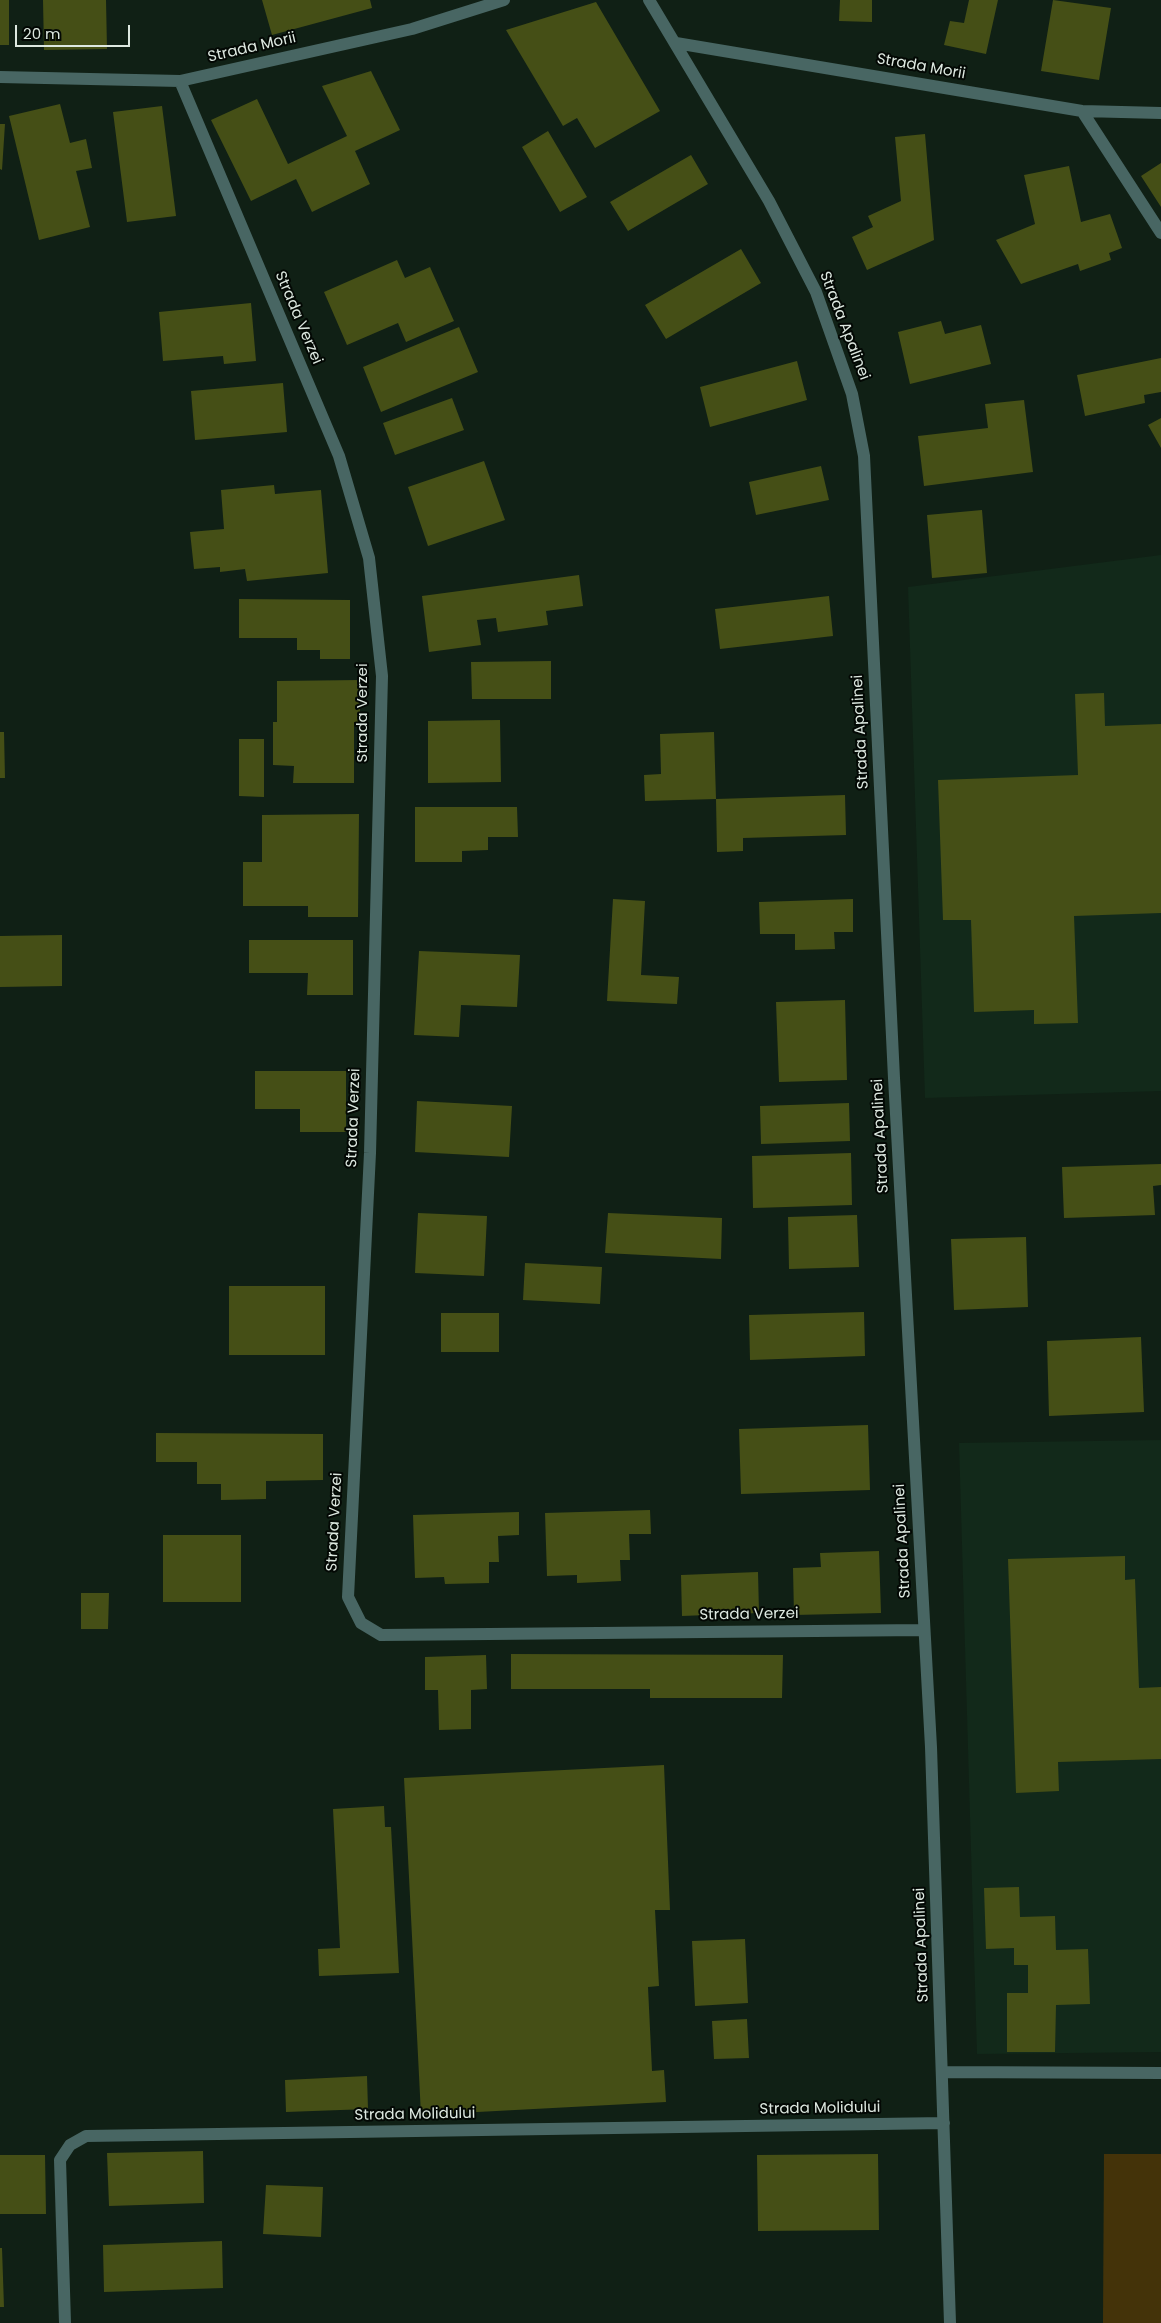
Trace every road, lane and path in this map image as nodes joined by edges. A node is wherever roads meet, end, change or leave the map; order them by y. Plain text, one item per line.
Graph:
1 (504, 0) edge
2 (649, 0) edge
3 (676, 43) junction
4 (0, 77) edge
5 (180, 81) junction
6 (1082, 111) junction
7 (1161, 113) edge
8 (1161, 233) edge
9 (924, 1630) junction
10 (943, 2072) junction
11 (1161, 2072) edge
12 (944, 2123) junction
13 (65, 2323) edge
14 (950, 2323) edge

1 - 5 street, Strada Morii
2 - 3 street, Strada Apalinei
3 - 6 street, Strada Morii
3 - 9 street, Strada Apalinei
4 - 5 street, Strada Morii
5 - 9 street, Strada Verzei
6 - 7 street, Strada Morii
6 - 8 street
9 - 10 street, Strada Apalinei
10 - 11 street
10 - 12 street, Strada Apalinei
12 - 13 street, Strada Molidului
12 - 14 street, Strada Apalinei

